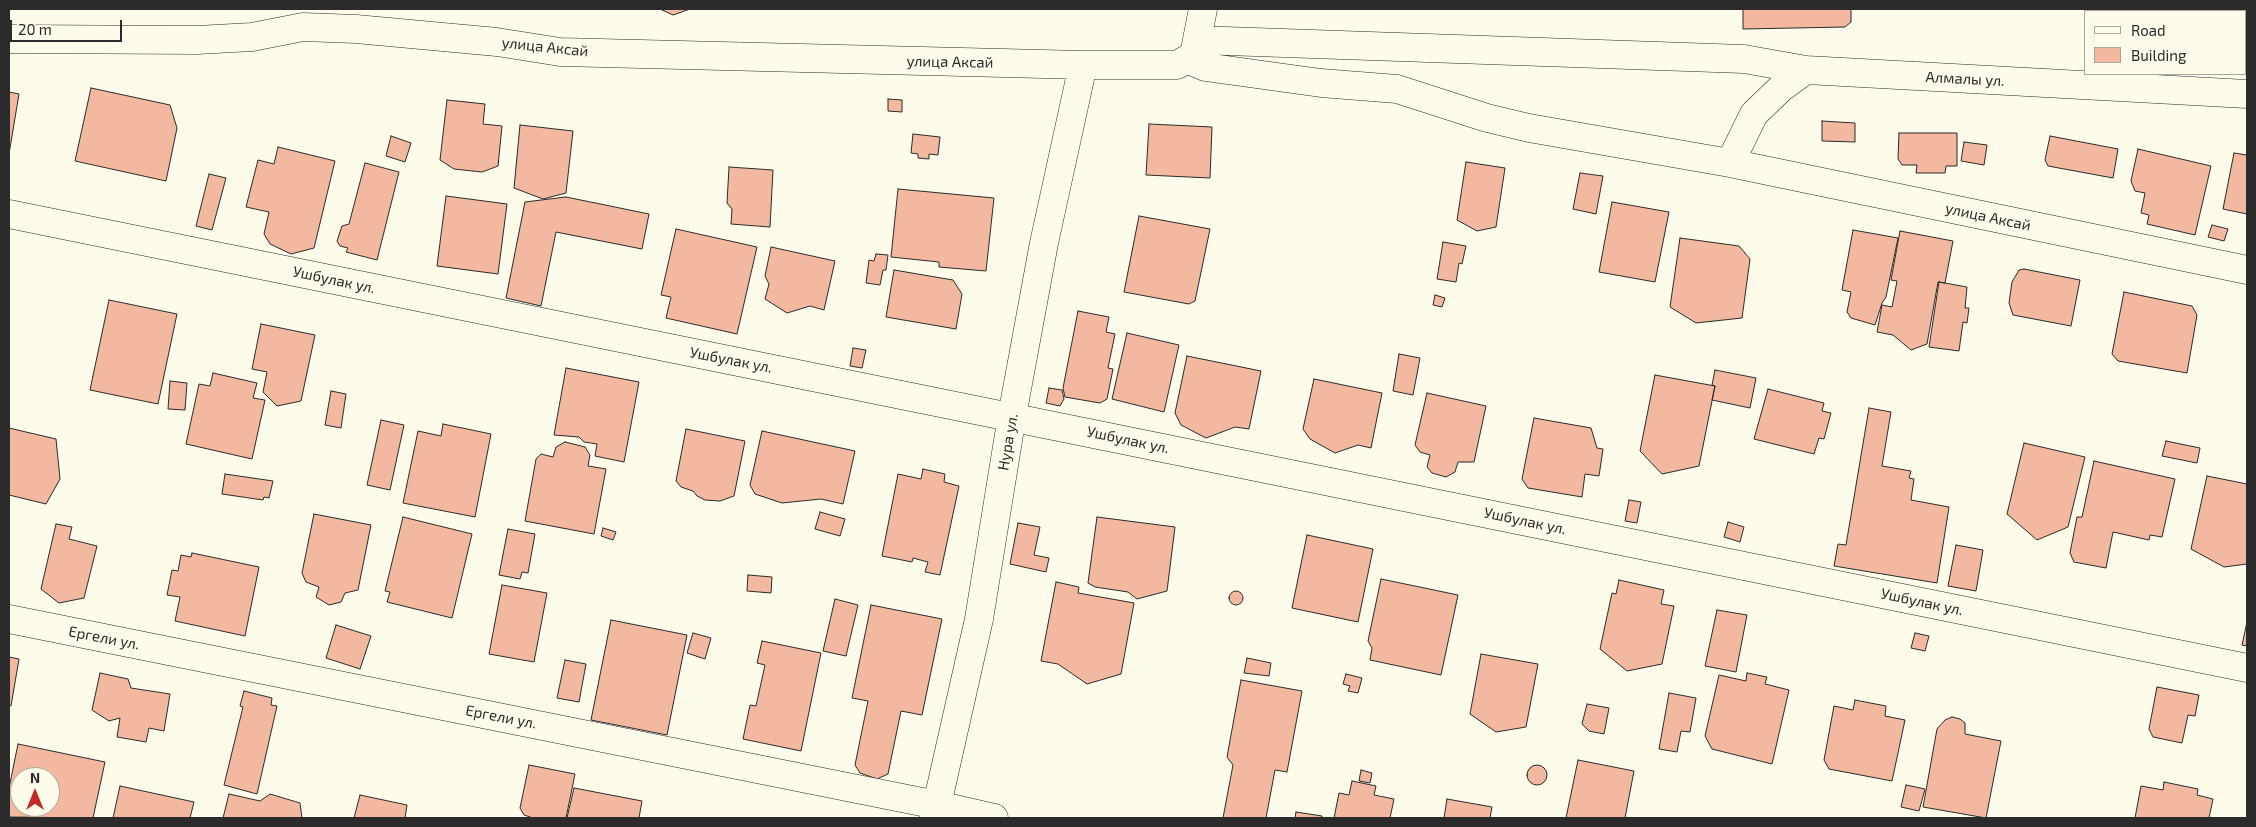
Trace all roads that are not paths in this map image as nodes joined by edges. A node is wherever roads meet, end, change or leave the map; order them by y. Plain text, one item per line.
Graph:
1 (1203, 9) edge
2 (9, 38) edge
3 (1193, 50) junction
4 (1083, 65) junction
5 (1806, 70) junction
6 (2247, 94) edge
7 (1730, 163) junction
8 (9, 214) edge
9 (2247, 270) edge
10 (1012, 416) junction
11 (9, 619) edge
12 (2247, 668) edge
13 (936, 812) edge
14 (994, 818) edge

1 - 3 street
2 - 4 street, улица Аксай
3 - 4 street, улица Аксай
3 - 5 street, Алмалы ул.
3 - 7 street, улица Аксай
4 - 10 street, Нура ул.
5 - 6 street, Алмалы ул.
5 - 7 street
7 - 9 street, улица Аксай
8 - 10 street, Ушбулак ул.
10 - 12 street, Ушбулак ул.
10 - 13 street, Нура ул.
11 - 13 street, Ергели ул.
13 - 14 street, Ергели ул.

